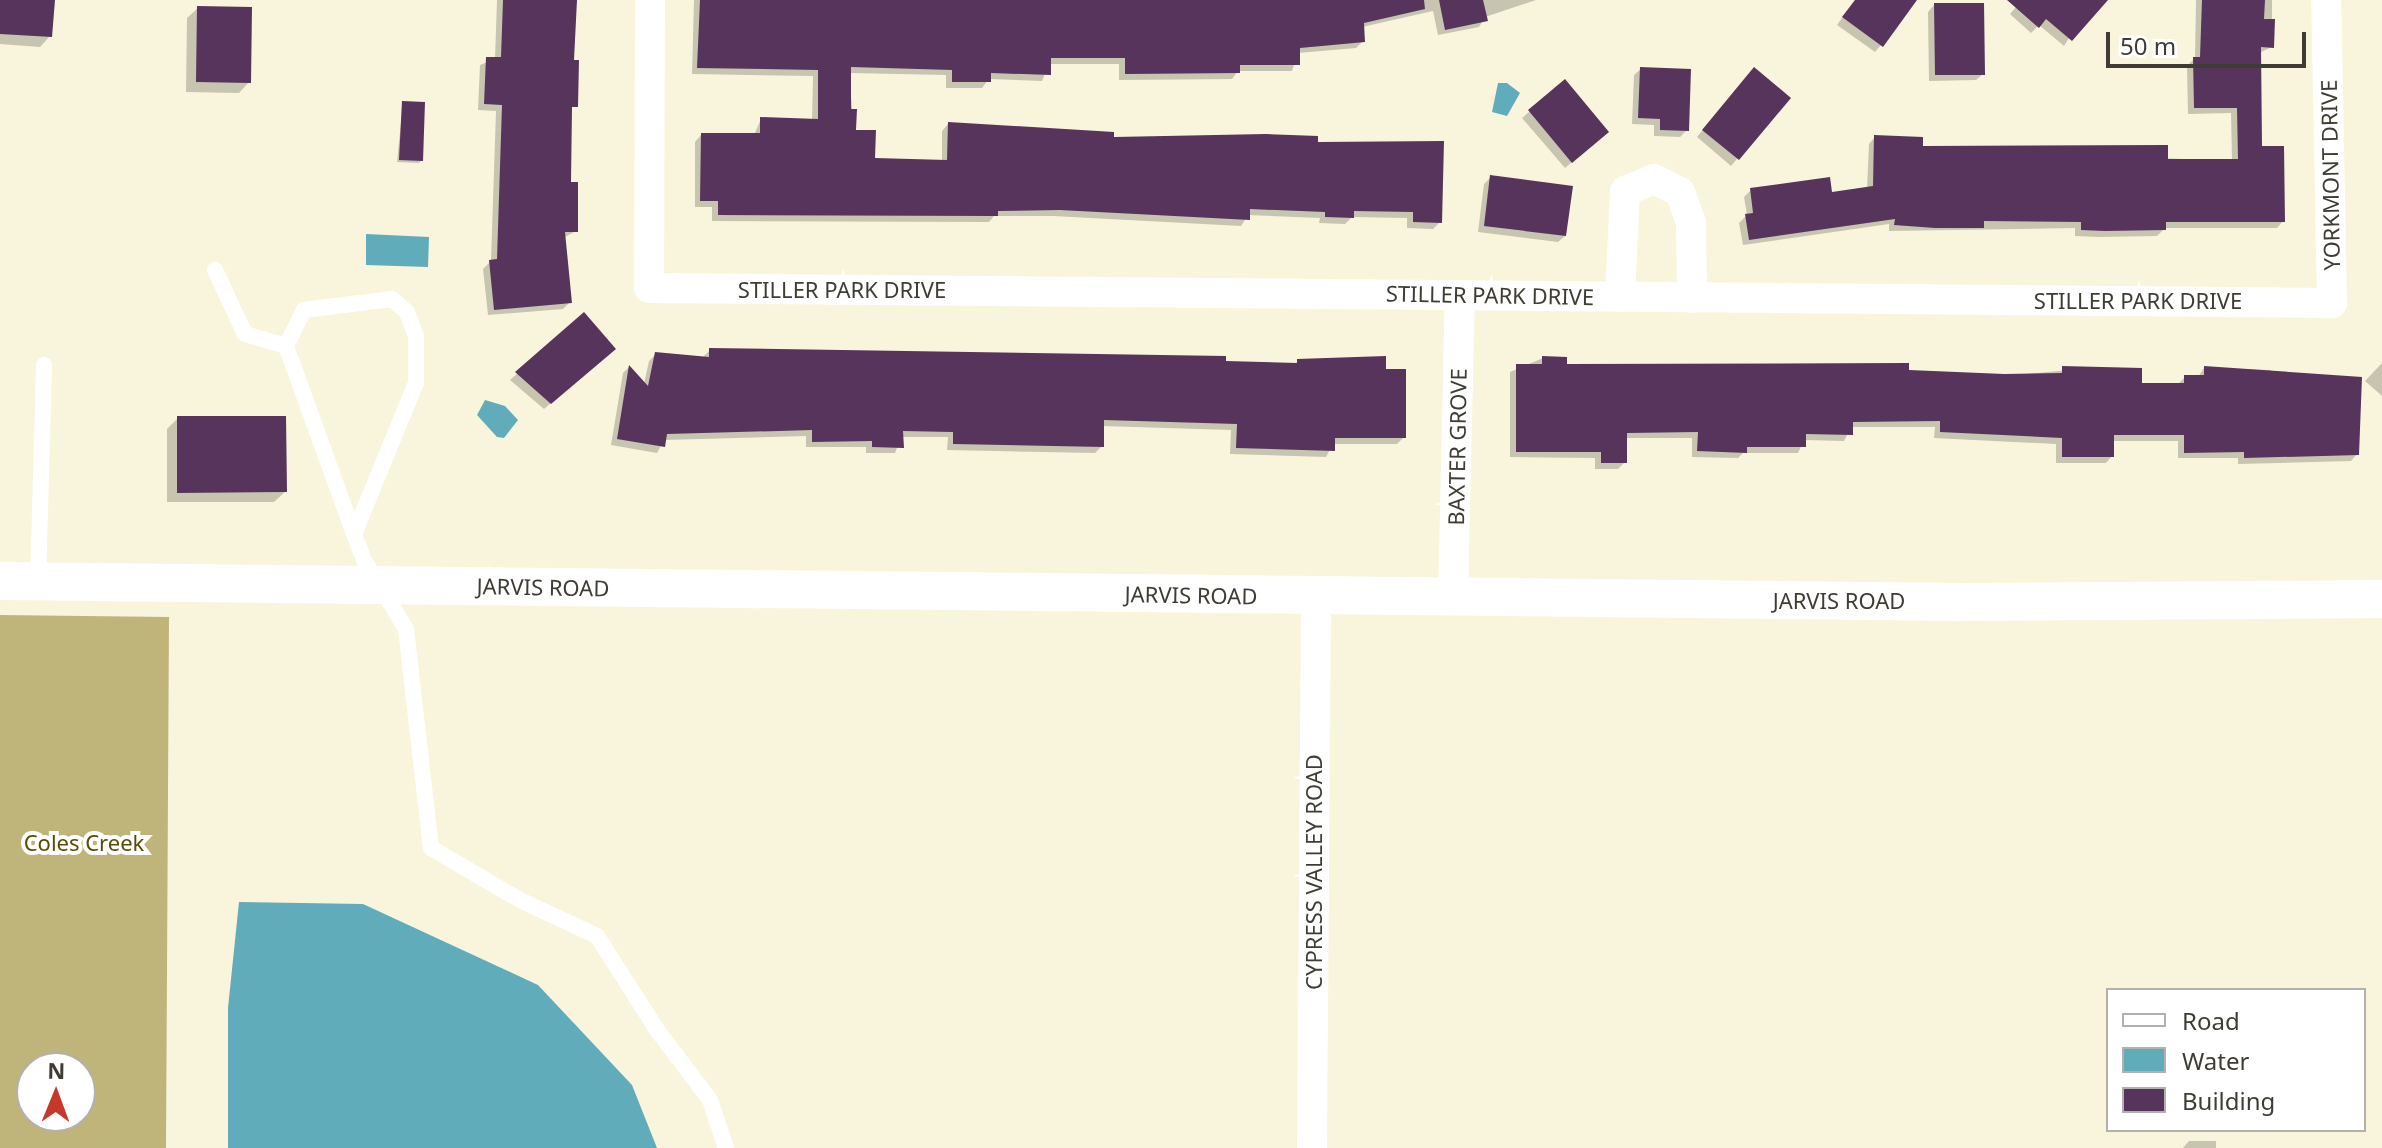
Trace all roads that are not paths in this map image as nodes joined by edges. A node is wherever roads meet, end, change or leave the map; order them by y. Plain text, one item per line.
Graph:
1 (650, 0) edge
2 (2326, 0) edge
3 (215, 270) dead end
4 (1460, 295) junction
5 (1620, 297) junction
6 (1692, 298) junction
7 (2332, 303) joint
8 (286, 346) junction
9 (44, 365) dead end
10 (354, 534) junction
11 (0, 581) edge
12 (38, 582) junction
13 (380, 585) junction
14 (1316, 596) junction
15 (1453, 598) junction
16 (2382, 599) edge
17 (726, 1148) edge
18 (1312, 1148) edge

1 - 4 street, STILLER PARK DRIVE
2 - 7 street, YORKMONT DRIVE
3 - 8 lane
4 - 5 street, STILLER PARK DRIVE
4 - 15 street, BAXTER GROVE
5 - 6 street, STILLER PARK DRIVE
5 - 6 street
6 - 7 street, STILLER PARK DRIVE
8 - 10 lane
8 - 10 lane
9 - 12 lane
10 - 13 lane
11 - 12 street, JARVIS ROAD
12 - 13 street, JARVIS ROAD
13 - 14 street, JARVIS ROAD
13 - 17 lane
14 - 15 street, JARVIS ROAD
14 - 18 street, CYPRESS VALLEY ROAD
15 - 16 street, JARVIS ROAD

